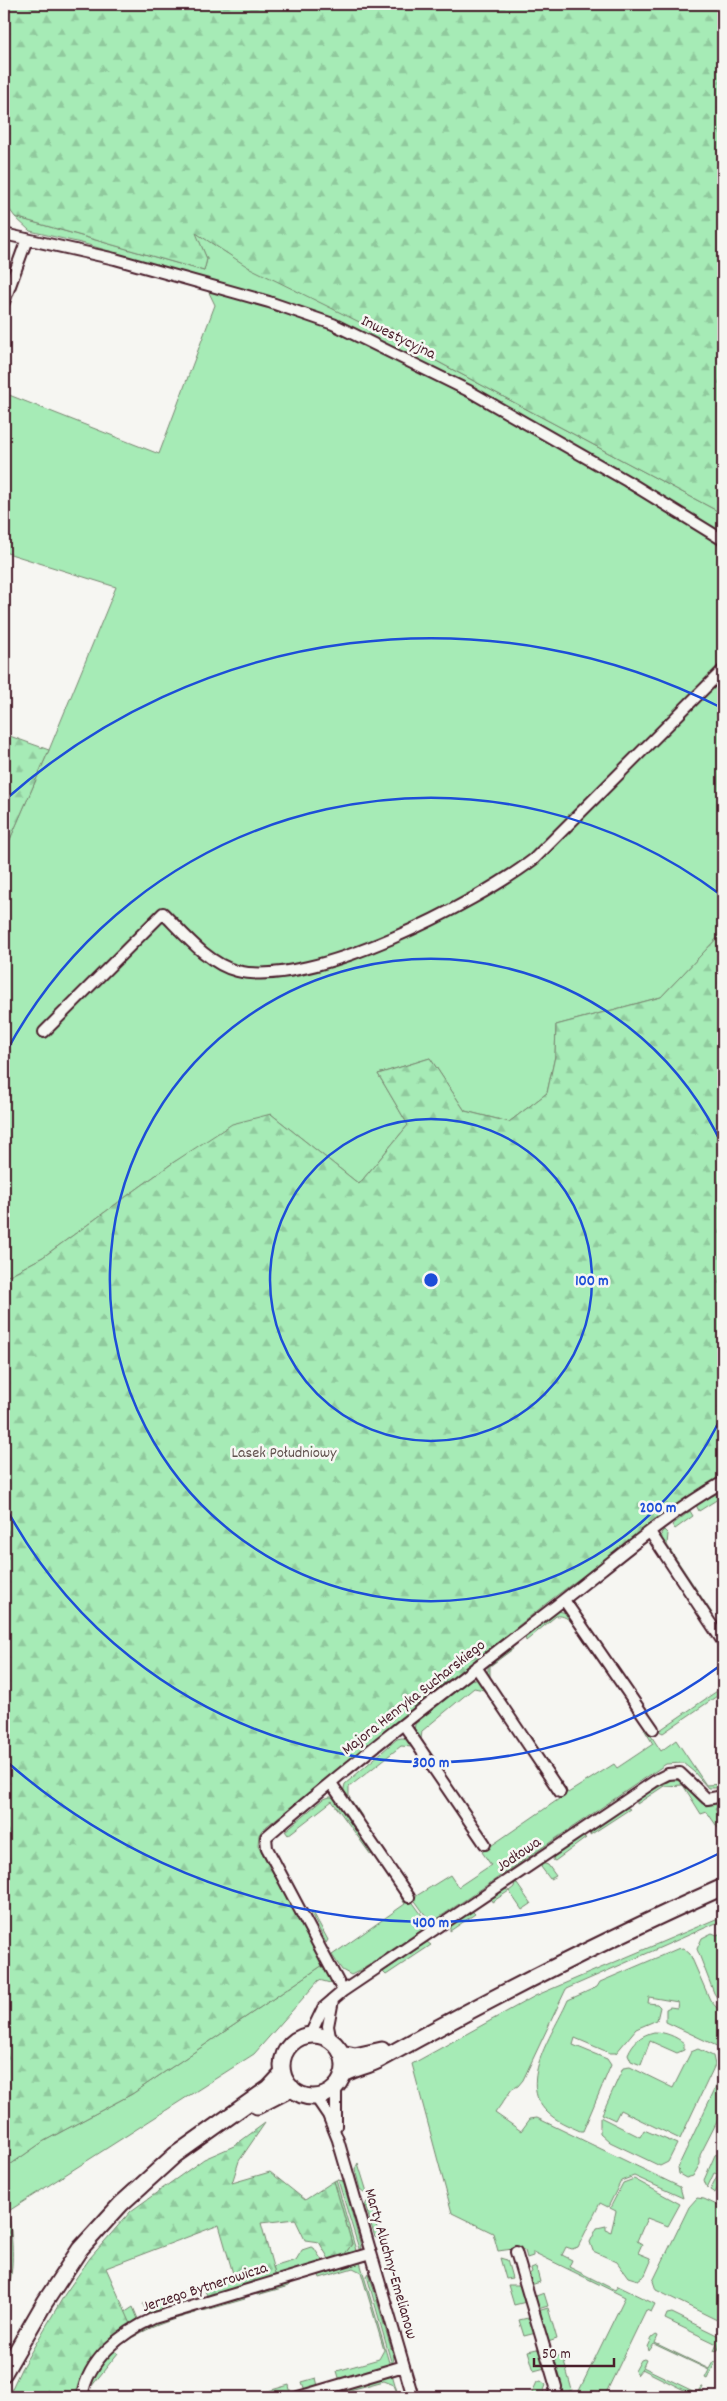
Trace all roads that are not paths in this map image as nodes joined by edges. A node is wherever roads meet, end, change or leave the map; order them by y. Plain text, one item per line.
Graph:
1 (4, 234) edge
2 (27, 239) junction
3 (4, 302) edge
4 (723, 540) edge
5 (723, 670) edge
6 (44, 1032) dead end
7 (723, 1482) edge
8 (650, 1532) junction
9 (564, 1600) junction
10 (723, 1642) edge
11 (476, 1667) junction
12 (404, 1725) junction
13 (653, 1729) dead end
14 (331, 1783) junction
15 (560, 1792) dead end
16 (723, 1796) edge
17 (485, 1844) dead end
18 (723, 1887) edge
19 (409, 1897) dead end
20 (343, 1991) junction
21 (333, 2000) junction
22 (310, 2035) junction
23 (405, 2044) junction
24 (336, 2048) junction
25 (283, 2073) junction
26 (339, 2081) junction
27 (292, 2088) junction
28 (315, 2096) junction
29 (226, 2120) junction
30 (338, 2140) junction
31 (516, 2252) dead end
32 (371, 2253) junction
33 (404, 2366) junction
34 (4, 2373) edge
35 (82, 2397) edge
36 (298, 2397) edge
37 (413, 2397) edge
38 (553, 2397) edge

1 - 2 street, Inwestycyjna
2 - 3 street
2 - 4 street, Inwestycyjna
5 - 6 street
7 - 8 street, Majora Henryka Sucharskiego
8 - 9 street, Majora Henryka Sucharskiego
8 - 10 street
9 - 11 street, Majora Henryka Sucharskiego
9 - 13 street
11 - 12 street, Majora Henryka Sucharskiego
11 - 15 street
12 - 14 street, Majora Henryka Sucharskiego
12 - 17 street
14 - 19 street
14 - 20 street, Majora Henryka Sucharskiego
16 - 20 street, Jodłowa
18 - 23 main road
20 - 21 street, Jodłowa
21 - 22 street, Jodłowa
21 - 24 street
22 - 24 main road
22 - 25 main road
23 - 24 main road
23 - 26 main road
24 - 26 main road
25 - 27 main road
25 - 29 main road
26 - 28 main road
26 - 30 street, Marty Aluchny-Emelianow
27 - 28 main road
27 - 29 main road
28 - 30 street, Marty Aluchny-Emelianow
29 - 34 main road
30 - 32 street, Marty Aluchny-Emelianow
31 - 38 street
32 - 33 street, Marty Aluchny-Emelianow
32 - 35 street, Jerzego Bytnerowicza
33 - 36 street
33 - 37 street, Marty Aluchny-Emelianow

